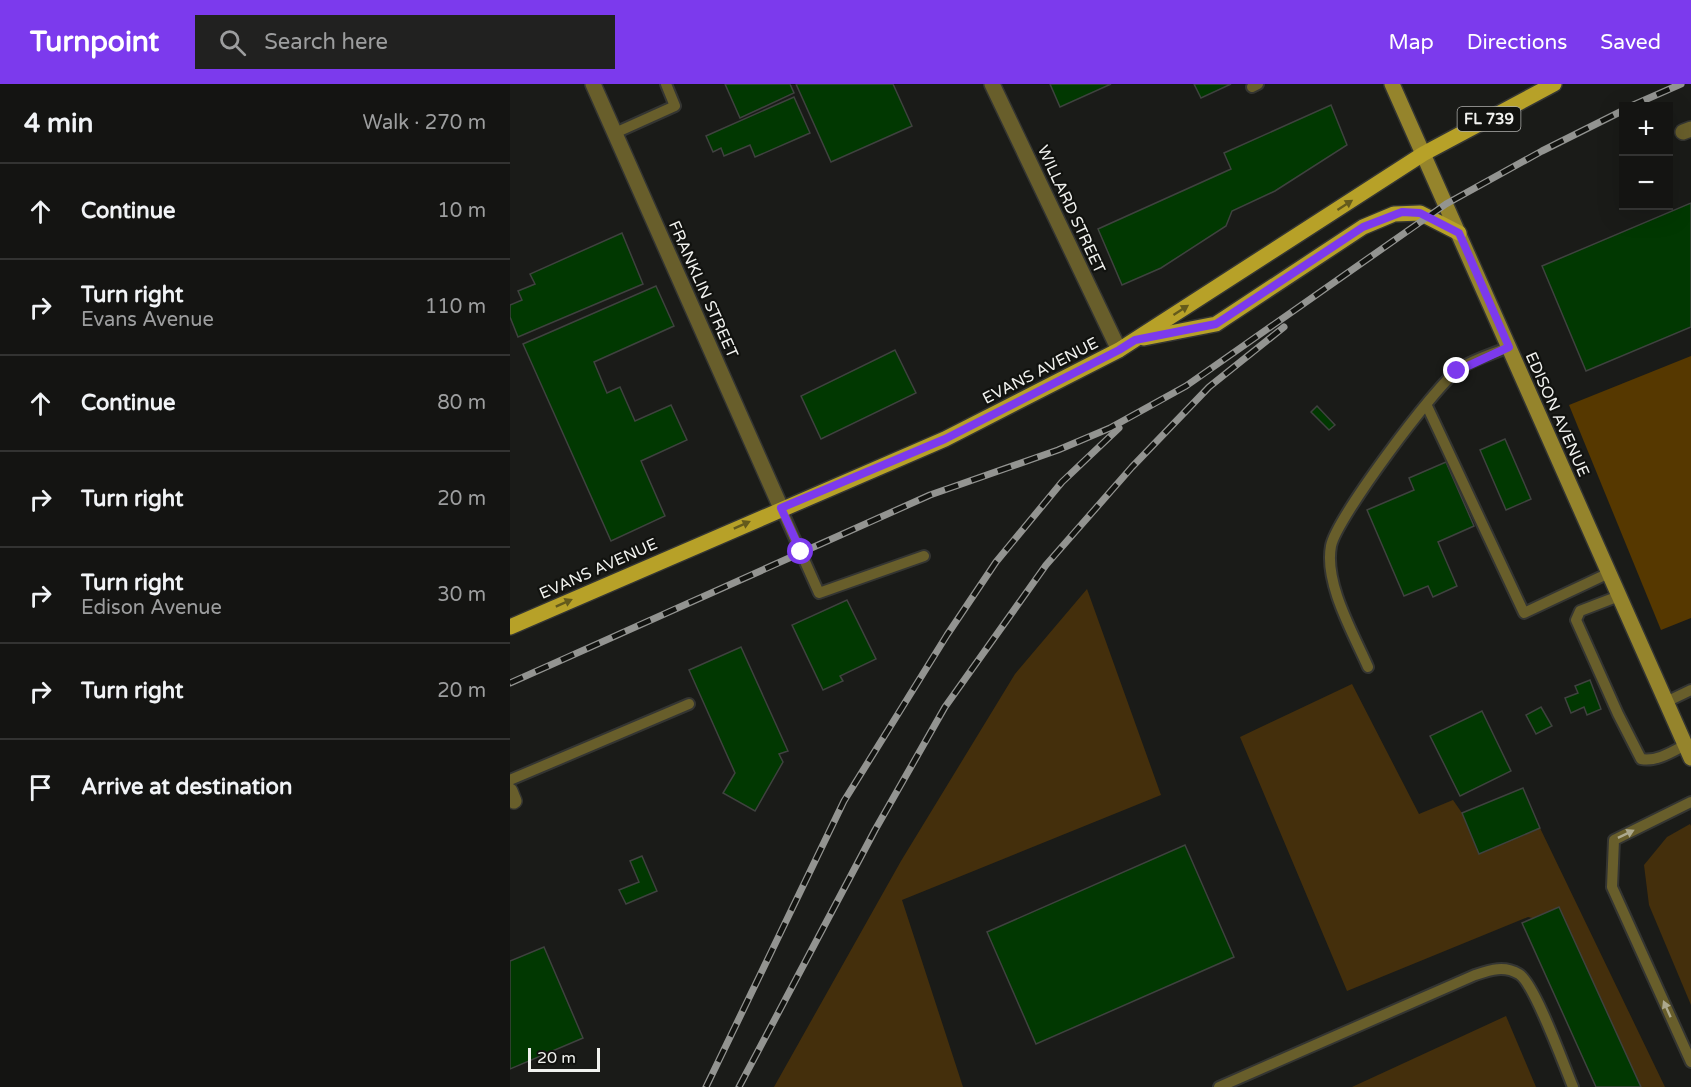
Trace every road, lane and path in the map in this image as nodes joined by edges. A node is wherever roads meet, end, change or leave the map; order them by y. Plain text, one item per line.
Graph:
1 (593, 84) edge
2 (666, 84) edge
3 (992, 84) edge
4 (1392, 84) edge
5 (1554, 84) edge
6 (615, 133) junction
7 (1423, 154) junction
8 (1459, 233) junction
9 (1135, 340) junction
10 (1509, 347) junction
11 (1119, 350) junction
12 (1427, 406) junction
13 (781, 508) junction
14 (924, 556) dead end
15 (1609, 573) junction
16 (1619, 596) junction
17 (510, 627) edge
18 (1368, 667) dead end
19 (1691, 690) edge
20 (1666, 702) junction
21 (689, 704) dead end
22 (1688, 752) edge
23 (510, 780) edge
24 (1691, 802) edge
25 (1691, 1062) edge
26 (1219, 1087) edge
27 (1573, 1087) edge

1 - 6 street, FRANKLIN STREET
2 - 6 lane
3 - 11 street, WILLARD STREET
4 - 7 street, EDISON AVENUE
5 - 7 main road, EVANS AVENUE / FL 739
6 - 13 street, FRANKLIN STREET
7 - 8 street, EDISON AVENUE
9 -> 7 main road, EVANS AVENUE / FL 739
8 - 9 main road
8 - 10 street, EDISON AVENUE
9 - 11 main road, EVANS AVENUE / FL 739
10 - 12 lane
10 - 15 street, EDISON AVENUE
11 - 13 main road, EVANS AVENUE / FL 739
12 - 15 lane
12 - 18 lane
13 - 14 lane
17 -> 13 main road, EVANS AVENUE / FL 739
15 - 16 street, EDISON AVENUE
16 - 20 street, EDISON AVENUE
16 - 22 lane
19 - 20 lane
20 - 22 street, EDISON AVENUE
21 - 23 lane
25 -> 24 lane
26 - 27 lane

